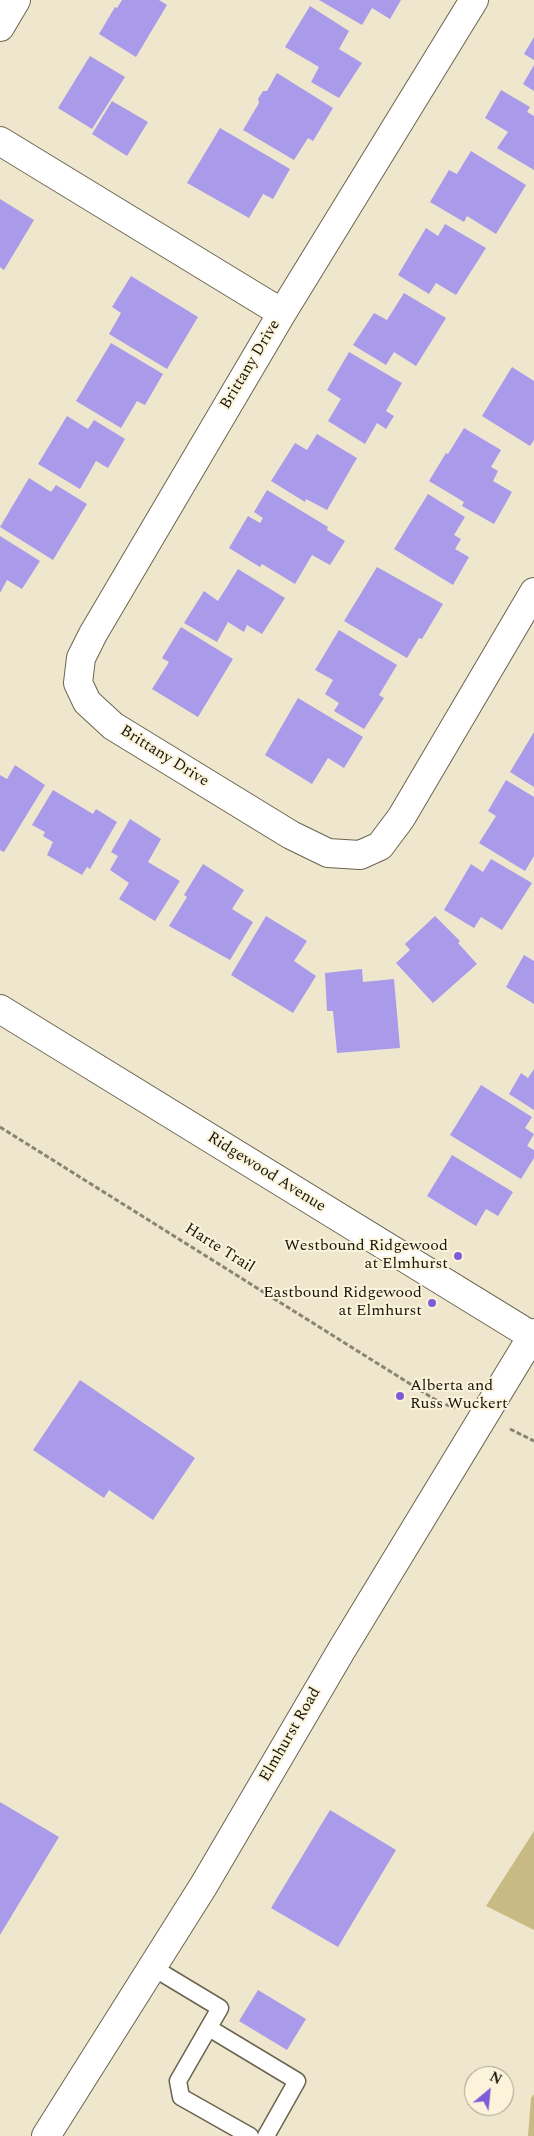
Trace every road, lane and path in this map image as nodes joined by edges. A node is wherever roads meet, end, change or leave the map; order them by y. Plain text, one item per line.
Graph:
1 (16, 0) edge
2 (474, 0) edge
3 (0, 27) edge
4 (0, 140) edge
5 (282, 313) junction
6 (534, 592) edge
7 (0, 1009) edge
8 (0, 1126) edge
9 (533, 1335) edge
10 (482, 1418) junction
11 (534, 1441) edge
12 (152, 1967) junction
13 (209, 2028) junction
14 (46, 2136) edge
15 (250, 2136) edge
16 (266, 2136) edge

1 - 3 street
2 - 5 street, Brittany Drive
4 - 5 street, Brittany Drive
5 - 6 street, Brittany Drive
7 - 9 street, Ridgewood Avenue
8 - 10 path, Harte Trail
9 - 10 street, Elmhurst Road
10 - 11 path, Harte Trail
10 - 12 street, Elmhurst Road
12 - 13 lane
12 - 14 street, Elmhurst Road
13 - 15 lane
13 - 16 lane

